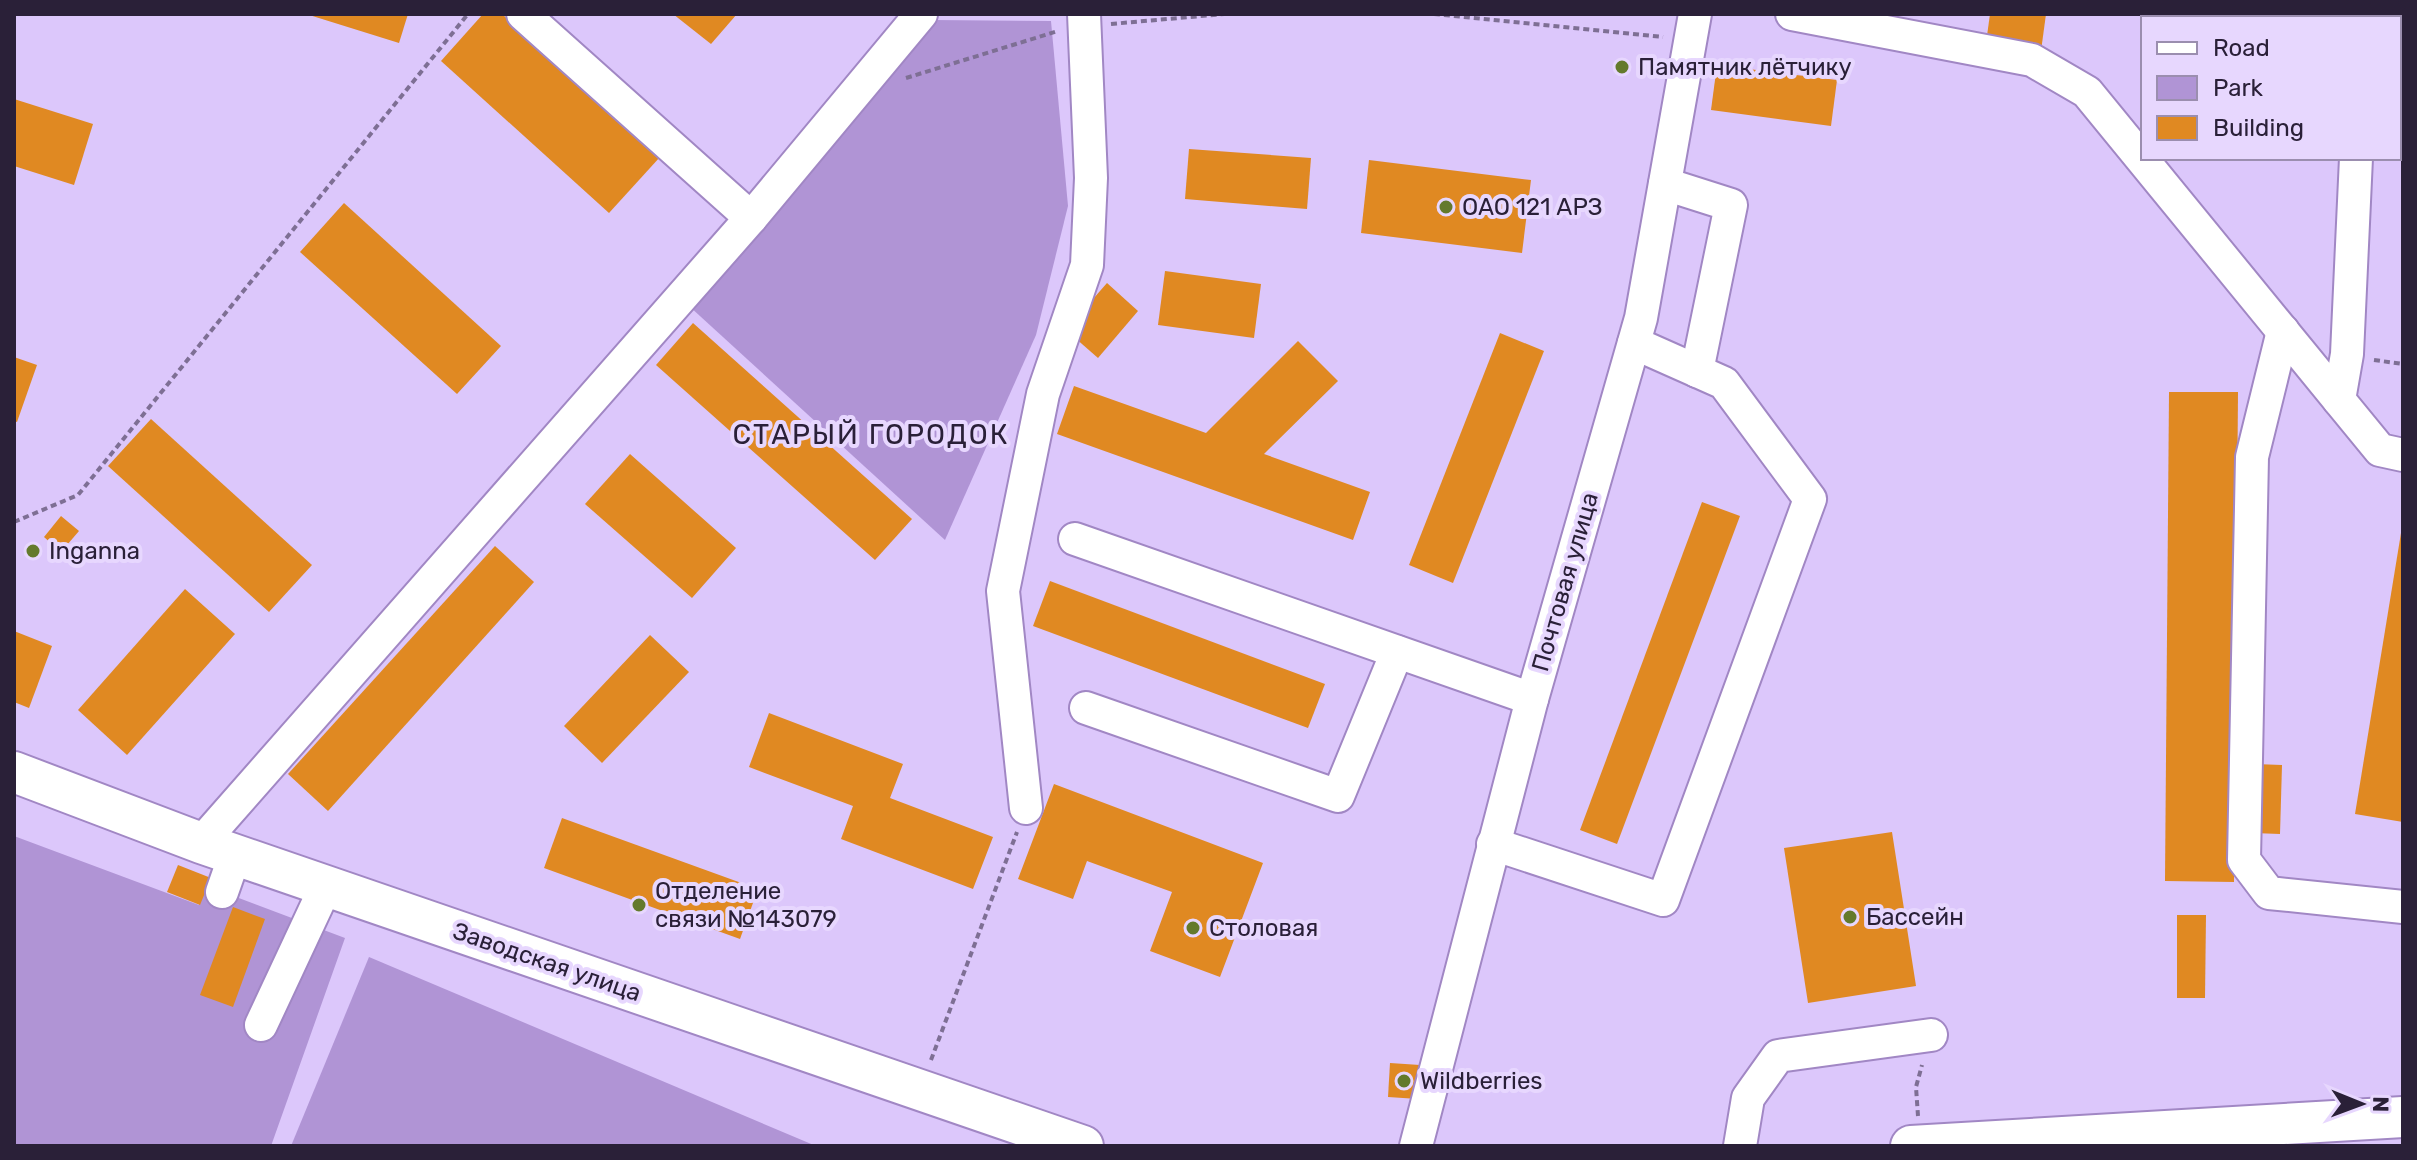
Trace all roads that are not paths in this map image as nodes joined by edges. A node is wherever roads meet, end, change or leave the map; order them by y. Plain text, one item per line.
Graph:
1 (523, 14) edge
2 (921, 14) edge
3 (1792, 14) edge
4 (1084, 20) edge
5 (1693, 27) edge
6 (2141, 158) edge
7 (2143, 160) edge
8 (2356, 160) edge
9 (1665, 184) junction
10 (751, 218) junction
11 (2283, 331) junction
12 (1634, 343) junction
13 (1697, 371) junction
14 (2339, 400) junction
15 (2403, 455) edge
16 (1075, 539) dead end
17 (1397, 652) junction
18 (1532, 699) junction
19 (1086, 708) dead end
20 (14, 772) edge
21 (1026, 808) road end
22 (1493, 844) junction
23 (218, 849) junction
24 (326, 886) junction
25 (222, 892) dead end
26 (2403, 907) edge
27 (261, 1025) dead end
28 (1931, 1035) road end
29 (2403, 1117) edge
30 (1920, 1145) edge
31 (1083, 1146) edge
32 (1416, 1146) edge
33 (1740, 1146) edge
34 (1911, 1146) edge

1 - 10 street
2 - 10 street
3 - 6 street
4 - 21 street
5 - 9 street, Почтовая улица
7 - 11 street
8 - 14 street
9 - 12 street, Почтовая улица
9 - 13 street
10 - 23 street
11 - 14 street
11 - 26 street
12 - 13 street
12 - 18 street, Почтовая улица
13 - 22 street
14 - 15 street
16 - 17 street
17 - 18 street
17 - 19 street
18 - 22 street, Почтовая улица
20 - 23 main road, Заводская улица
22 - 32 street, Почтовая улица
23 - 24 main road, Заводская улица
23 - 25 street
24 - 27 street
24 - 31 main road, Заводская улица
28 - 33 street
29 - 30 main road
30 - 34 main road

